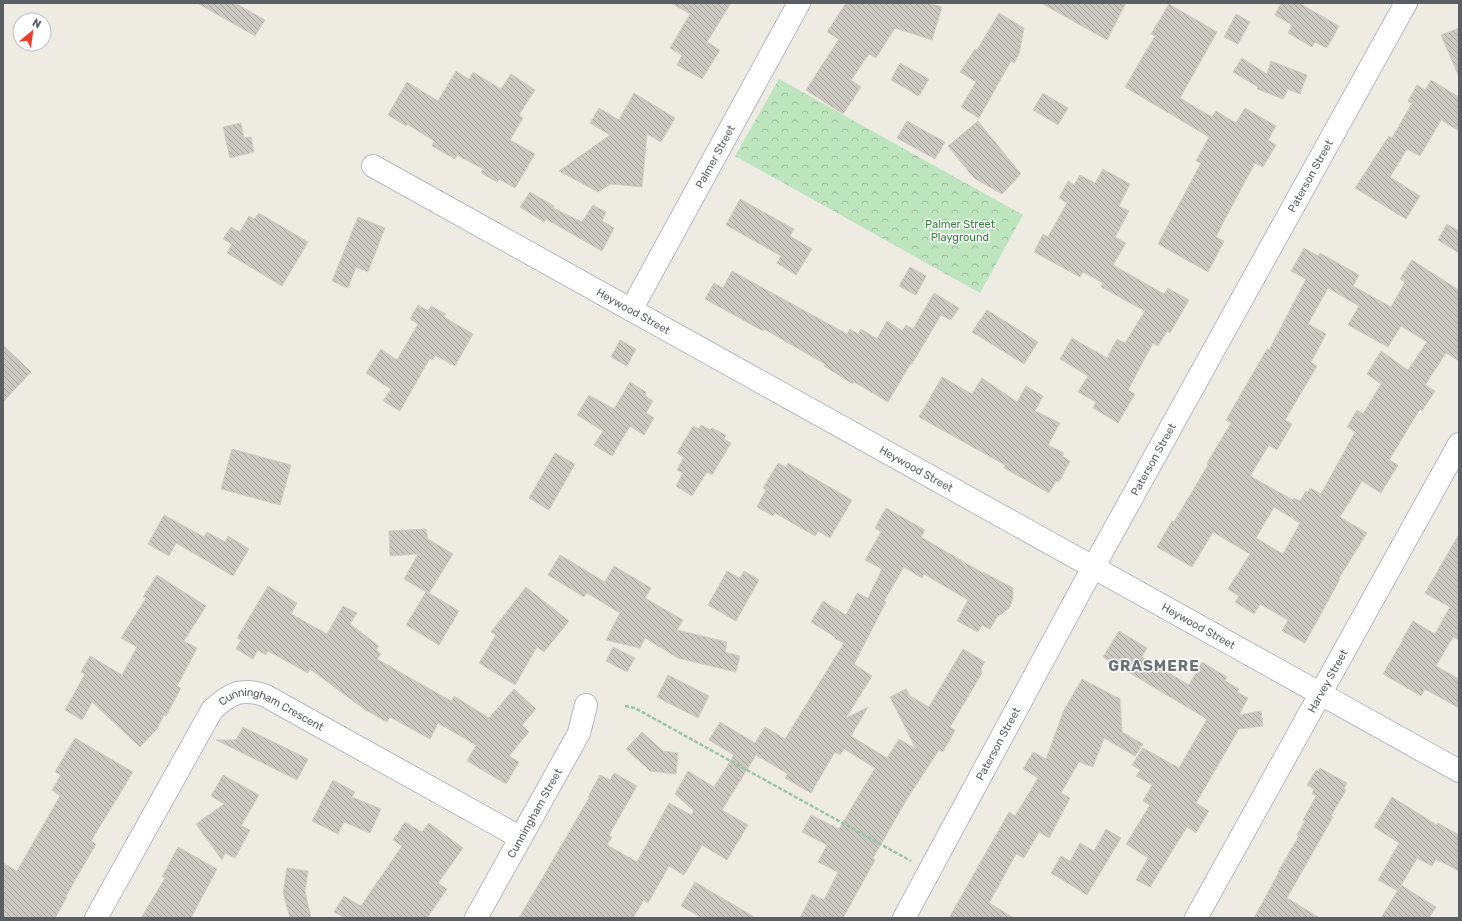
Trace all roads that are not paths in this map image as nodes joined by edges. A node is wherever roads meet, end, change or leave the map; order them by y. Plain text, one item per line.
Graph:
1 (799, 3) edge
2 (1406, 3) edge
3 (373, 166) dead end
4 (631, 310) junction
5 (1459, 444) edge
6 (1094, 566) junction
7 (1321, 694) junction
8 (586, 705) dead end
9 (1459, 771) edge
10 (521, 838) junction
11 (96, 918) edge
12 (476, 918) edge
13 (904, 918) edge
14 (1196, 918) edge

1 - 4 street, Palmer Street
2 - 6 street, Paterson Street
3 - 4 street, Heywood Street
4 - 6 street, Heywood Street
5 - 7 street, Harvey Street
6 - 7 street, Heywood Street
6 - 13 street, Paterson Street
7 - 9 street, Heywood Street
7 - 14 street, Harvey Street
8 - 10 street, Cunningham Street
10 - 11 street, Cunningham Crescent
10 - 12 street, Cunningham Street

